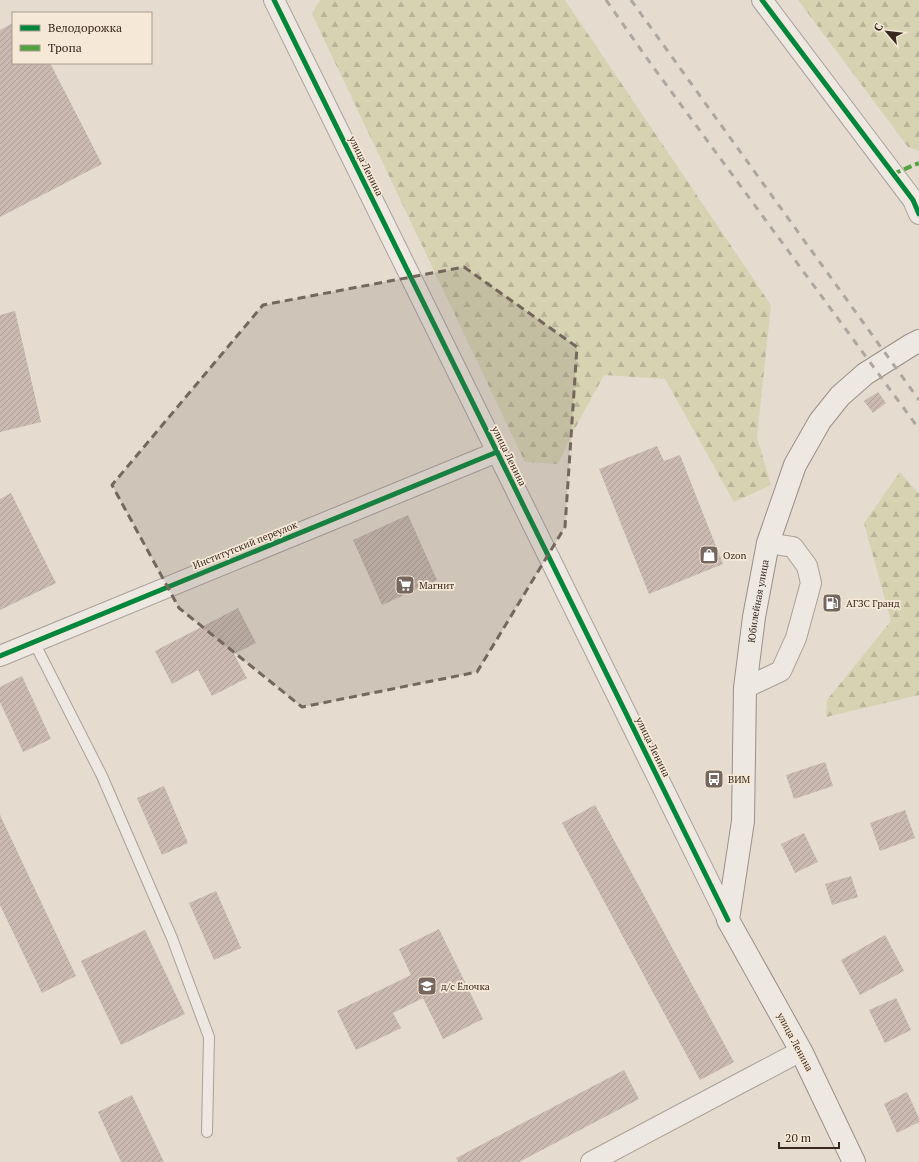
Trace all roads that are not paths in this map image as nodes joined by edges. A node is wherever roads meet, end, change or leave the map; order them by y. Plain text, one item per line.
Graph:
1 (274, 0) edge
2 (762, 0) edge
3 (919, 214) edge
4 (919, 341) edge
5 (497, 452) junction
6 (768, 543) junction
7 (34, 642) junction
8 (0, 656) edge
9 (745, 688) junction
10 (728, 920) junction
11 (801, 1051) junction
12 (207, 1132) dead end
13 (591, 1162) edge
14 (854, 1162) edge

1 - 5 street, улица Ленина
2 - 3 street
4 - 6 main road, Юбилейная улица
5 - 7 street, Институтский переулок
5 - 10 street, улица Ленина
6 - 9 main road, Юбилейная улица
6 - 9 street
7 - 8 street, Институтский переулок
7 - 12 lane
9 - 10 main road, Юбилейная улица
10 - 11 main road, улица Ленина
11 - 13 street
11 - 14 main road, улица Ленина

